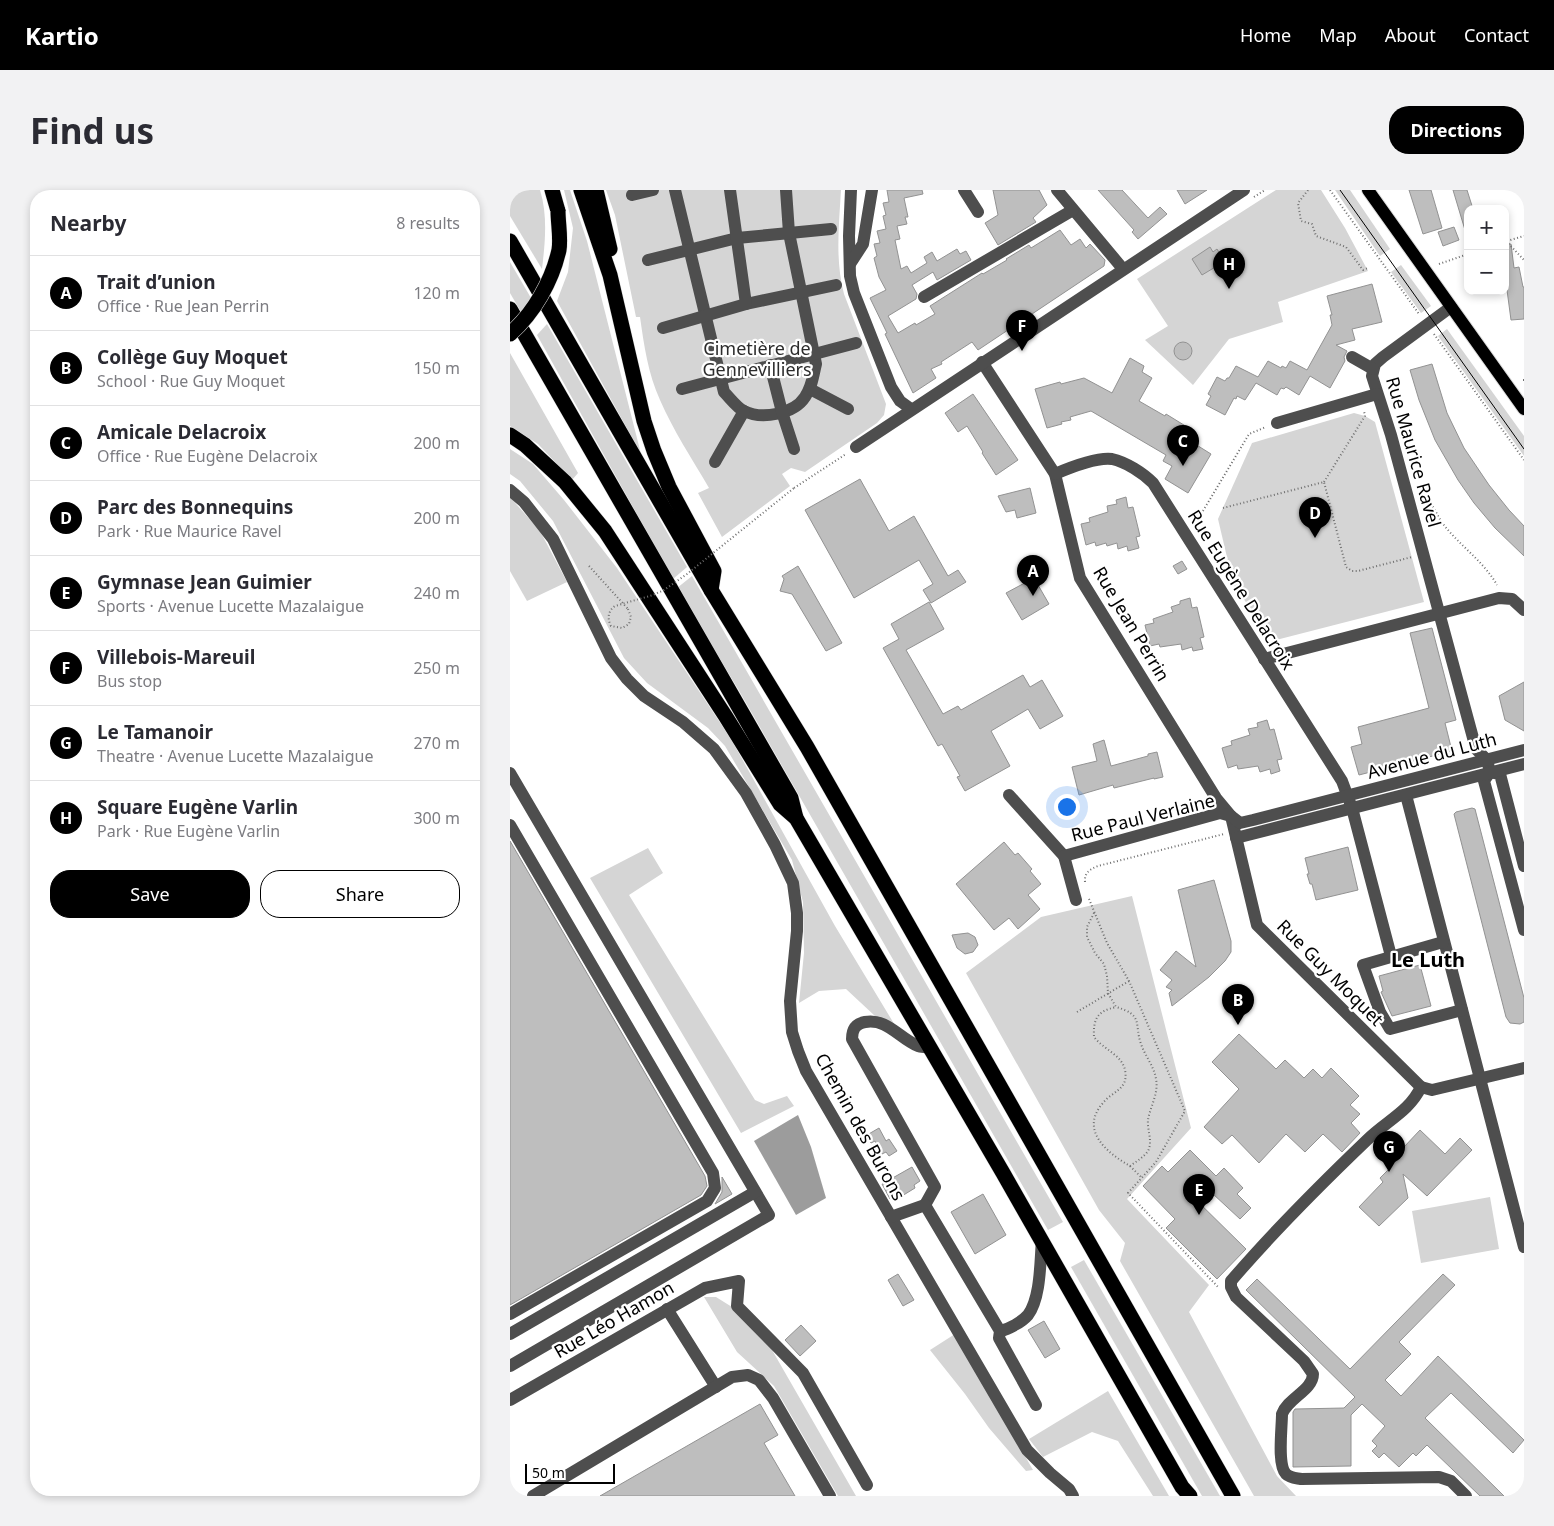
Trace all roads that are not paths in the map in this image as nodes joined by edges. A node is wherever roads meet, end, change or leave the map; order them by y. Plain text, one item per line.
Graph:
1 (552, 190) edge
2 (581, 190) edge
3 (596, 190) edge
4 (652, 190) edge
5 (675, 190) edge
6 (730, 190) edge
7 (786, 190) edge
8 (851, 190) edge
9 (872, 190) edge
10 (964, 190) edge
11 (1057, 190) edge
12 (1244, 190) edge
13 (1368, 190) edge
14 (632, 195) dead end
15 (1073, 210) junction
16 (978, 212) dead end
17 (831, 229) dead end
18 (789, 233) junction
19 (737, 238) junction
20 (510, 242) edge
21 (689, 250) junction
22 (648, 260) dead end
23 (850, 264) junction
24 (1123, 269) junction
25 (610, 275) junction
26 (836, 285) dead end
27 (801, 292) junction
28 (924, 297) dead end
29 (746, 304) junction
30 (1451, 307) junction
31 (510, 309) edge
32 (706, 317) junction
33 (663, 328) dead end
34 (510, 334) edge
35 (856, 343) dead end
36 (814, 354) junction
37 (1352, 357) dead end
38 (982, 362) junction
39 (770, 365) junction
40 (1373, 369) junction
41 (721, 378) junction
42 (682, 388) dead end
43 (810, 389) junction
44 (1377, 394) junction
45 (848, 409) dead end
46 (911, 409) junction
47 (1524, 409) edge
48 (744, 411) junction
49 (782, 412) junction
50 (1277, 423) road end
51 (510, 435) edge
52 (856, 447) road end
53 (794, 449) dead end
54 (715, 462) dead end
55 (1055, 474) junction
56 (510, 490) edge
57 (711, 590) junction
58 (1524, 610) edge
59 (1440, 614) junction
60 (1264, 659) junction
61 (1524, 750) edge
62 (1524, 764) edge
63 (1488, 766) junction
64 (510, 773) edge
65 (1009, 795) dead end
66 (1406, 795) junction
67 (1350, 802) junction
68 (1231, 816) junction
69 (796, 818) junction
70 (510, 825) edge
71 (1231, 836) junction
72 (1064, 856) junction
73 (1524, 866) edge
74 (1082, 899) road end
75 (1524, 930) edge
76 (1444, 942) junction
77 (1391, 956) junction
78 (1462, 1010) junction
79 (930, 1048) junction
80 (1524, 1068) edge
81 (1480, 1079) junction
82 (1421, 1087) junction
83 (755, 1192) junction
84 (925, 1205) junction
85 (891, 1217) junction
86 (1042, 1240) junction
87 (1524, 1247) edge
88 (667, 1310) junction
89 (510, 1314) edge
90 (1000, 1331) junction
91 (510, 1334) edge
92 (510, 1366) edge
93 (716, 1387) junction
94 (510, 1400) edge
95 (1036, 1405) dead end
96 (867, 1485) dead end
97 (1185, 1493) edge
98 (533, 1496) edge
99 (830, 1496) edge
100 (1072, 1496) edge
101 (1233, 1496) edge
102 (1466, 1496) edge

1 - 34 highway, bridge
2 - 25 highway
3 - 25 highway
4 - 14 street
5 - 21 street
6 - 19 street
7 - 18 street
8 - 23 street
9 - 23 street
10 - 16 street
11 - 15 street
12 - 24 street
13 - 30 main road
15 - 24 street
15 - 28 street
17 - 18 street
18 - 19 street
18 - 27 street
19 - 21 street
19 - 29 street
20 - 57 highway
21 - 22 street
21 - 32 street
23 - 46 street
24 - 38 street
25 - 57 highway
26 - 27 street
27 - 29 street
27 - 36 street
29 - 32 street
30 - 40 street, Rue Maurice Ravel
30 - 47 main road
31 - 69 highway
32 - 33 street
32 - 41 street
35 - 36 street
36 - 39 street
36 - 43 street
37 - 40 street
38 - 46 street
38 - 55 street, Rue Jean Perrin
39 - 41 street
39 - 49 street
40 - 44 street, Rue Maurice Ravel
41 - 42 street
41 - 48 street
43 - 45 street
43 - 49 street
44 - 50 street
44 - 59 street, Rue Maurice Ravel
46 - 52 street
48 - 49 street
48 - 54 street
49 - 53 street
51 - 69 highway
55 - 60 street, Rue Eugène Delacroix
55 - 68 street, Rue Jean Perrin
56 - 85 street, Chemin des Burons
57 - 101 highway
58 - 59 street
59 - 60 street
59 - 63 street, Rue Maurice Ravel
60 - 67 street, Rue Eugène Delacroix
61 - 63 street, Avenue du Luth
62 - 63 street, Avenue du Luth
63 - 66 street, Avenue du Luth
63 - 67 street, Avenue du Luth
63 - 73 street, Rue Maurice Ravel
63 - 75 street
64 - 83 street
65 - 72 street
66 - 67 street, Avenue du Luth
66 - 76 street
67 - 68 street, Rue Paul Verlaine
67 - 71 street
67 - 77 street, Rue Eugène Delacroix
68 - 71 street, Rue Paul Verlaine
68 - 72 street, Rue Paul Verlaine
69 - 79 highway
70 - 89 street
71 - 82 street, Rue Guy Moquet
72 - 74 street
76 - 77 street
76 - 78 street
77 - 78 street
78 - 81 street
79 - 84 street
79 - 86 highway
80 - 81 street
81 - 82 street
81 - 87 street
82 - 102 street
83 - 91 street
83 - 92 street
84 - 85 street
84 - 90 street
85 - 100 street, Chemin des Burons
86 - 90 street
86 - 97 highway
88 - 93 street
88 - 94 street, Rue Léo Hamon
88 - 96 street, Rue Léo Hamon
90 - 95 street
93 - 98 street
93 - 99 street

